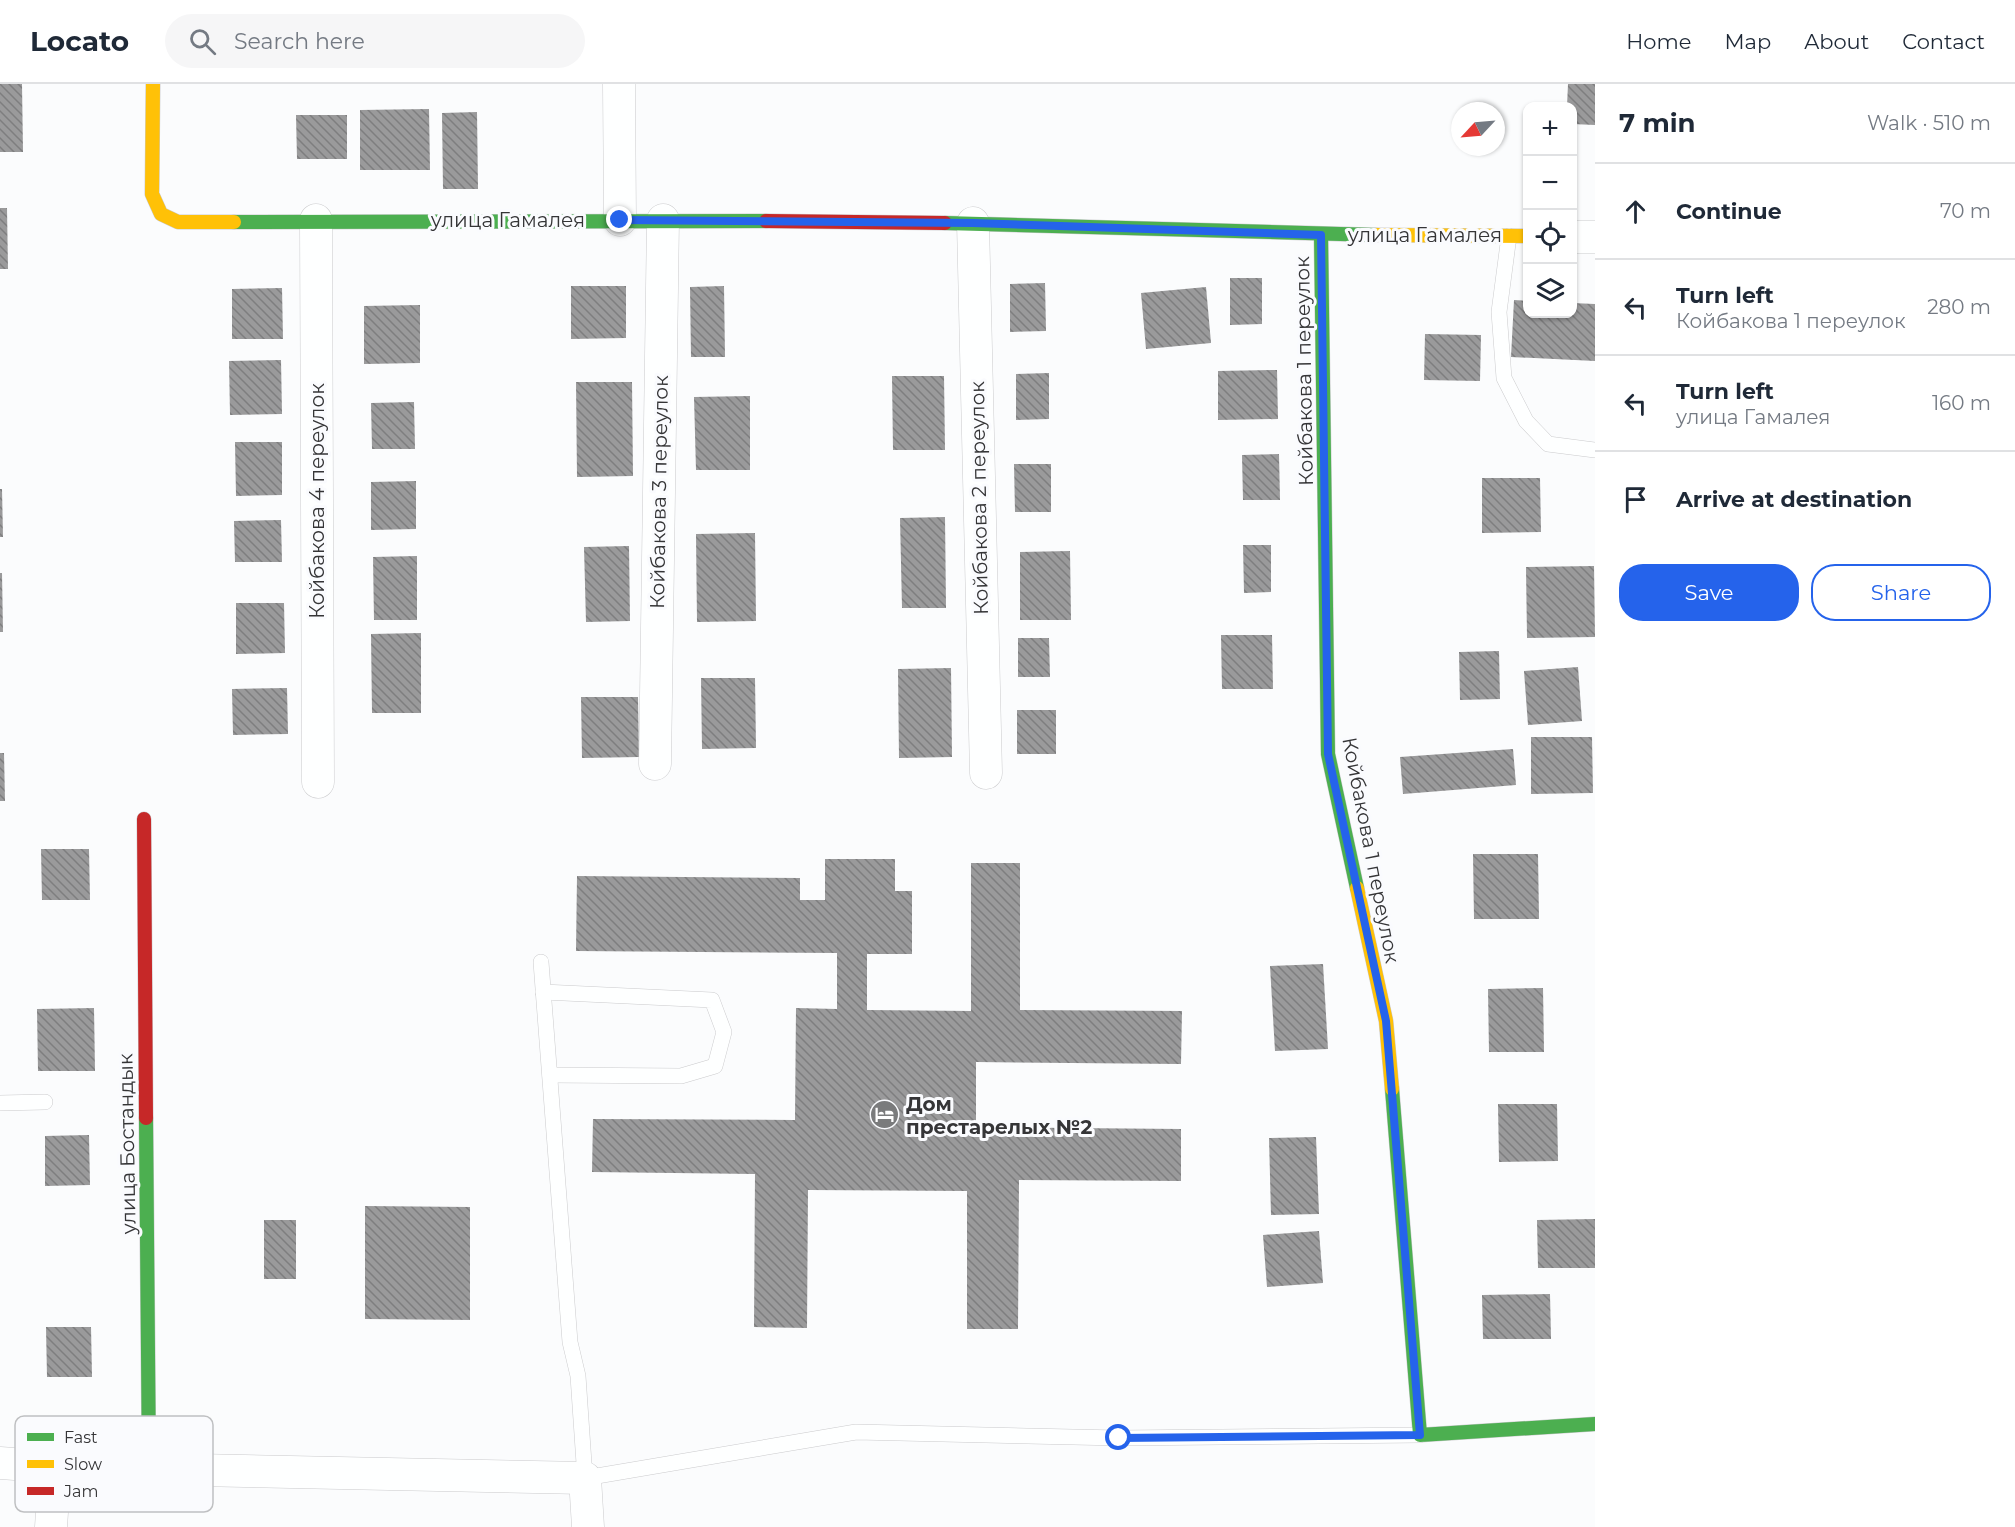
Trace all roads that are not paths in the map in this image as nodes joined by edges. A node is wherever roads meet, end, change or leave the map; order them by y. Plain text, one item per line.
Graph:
1 (153, 84) edge
2 (619, 84) edge
3 (316, 220) junction
4 (620, 220) junction
5 (663, 220) junction
6 (973, 223) junction
7 (1321, 235) junction
8 (1509, 236) junction
9 (1523, 236) edge
10 (1577, 237) edge
11 (1595, 237) edge
12 (1595, 450) edge
13 (655, 765) dead end
14 (986, 773) dead end
15 (318, 783) dead end
16 (144, 819) dead end
17 (541, 962) dead end
18 (543, 992) junction
19 (550, 1076) junction
20 (45, 1102) dead end
21 (0, 1103) edge
22 (150, 1416) edge
23 (1595, 1424) edge
24 (1420, 1435) junction
25 (0, 1463) edge
26 (15, 1464) edge
27 (213, 1470) edge
28 (585, 1478) junction
29 (52, 1512) edge
30 (51, 1527) edge
31 (588, 1527) edge

1 - 3 street, улица Гамалея
2 - 4 street
3 - 4 street, улица Гамалея
3 - 15 street, Койбакова 4 переулок
4 - 5 street, улица Гамалея
5 - 6 street, улица Гамалея
5 - 13 street, Койбакова 3 переулок
6 - 7 street, улица Гамалея
6 - 14 street, Койбакова 2 переулок
7 - 8 street, улица Гамалея
7 - 24 street, Койбакова 1 переулок
8 - 9 street, улица Гамалея
8 - 12 lane
10 - 11 street
16 - 22 street, улица Бостандык
17 - 18 lane
18 - 19 lane
18 - 19 lane
19 - 28 lane
20 - 21 lane
23 - 24 street
24 - 28 lane
25 - 26 street
27 - 28 street
28 - 31 street
29 - 30 street

